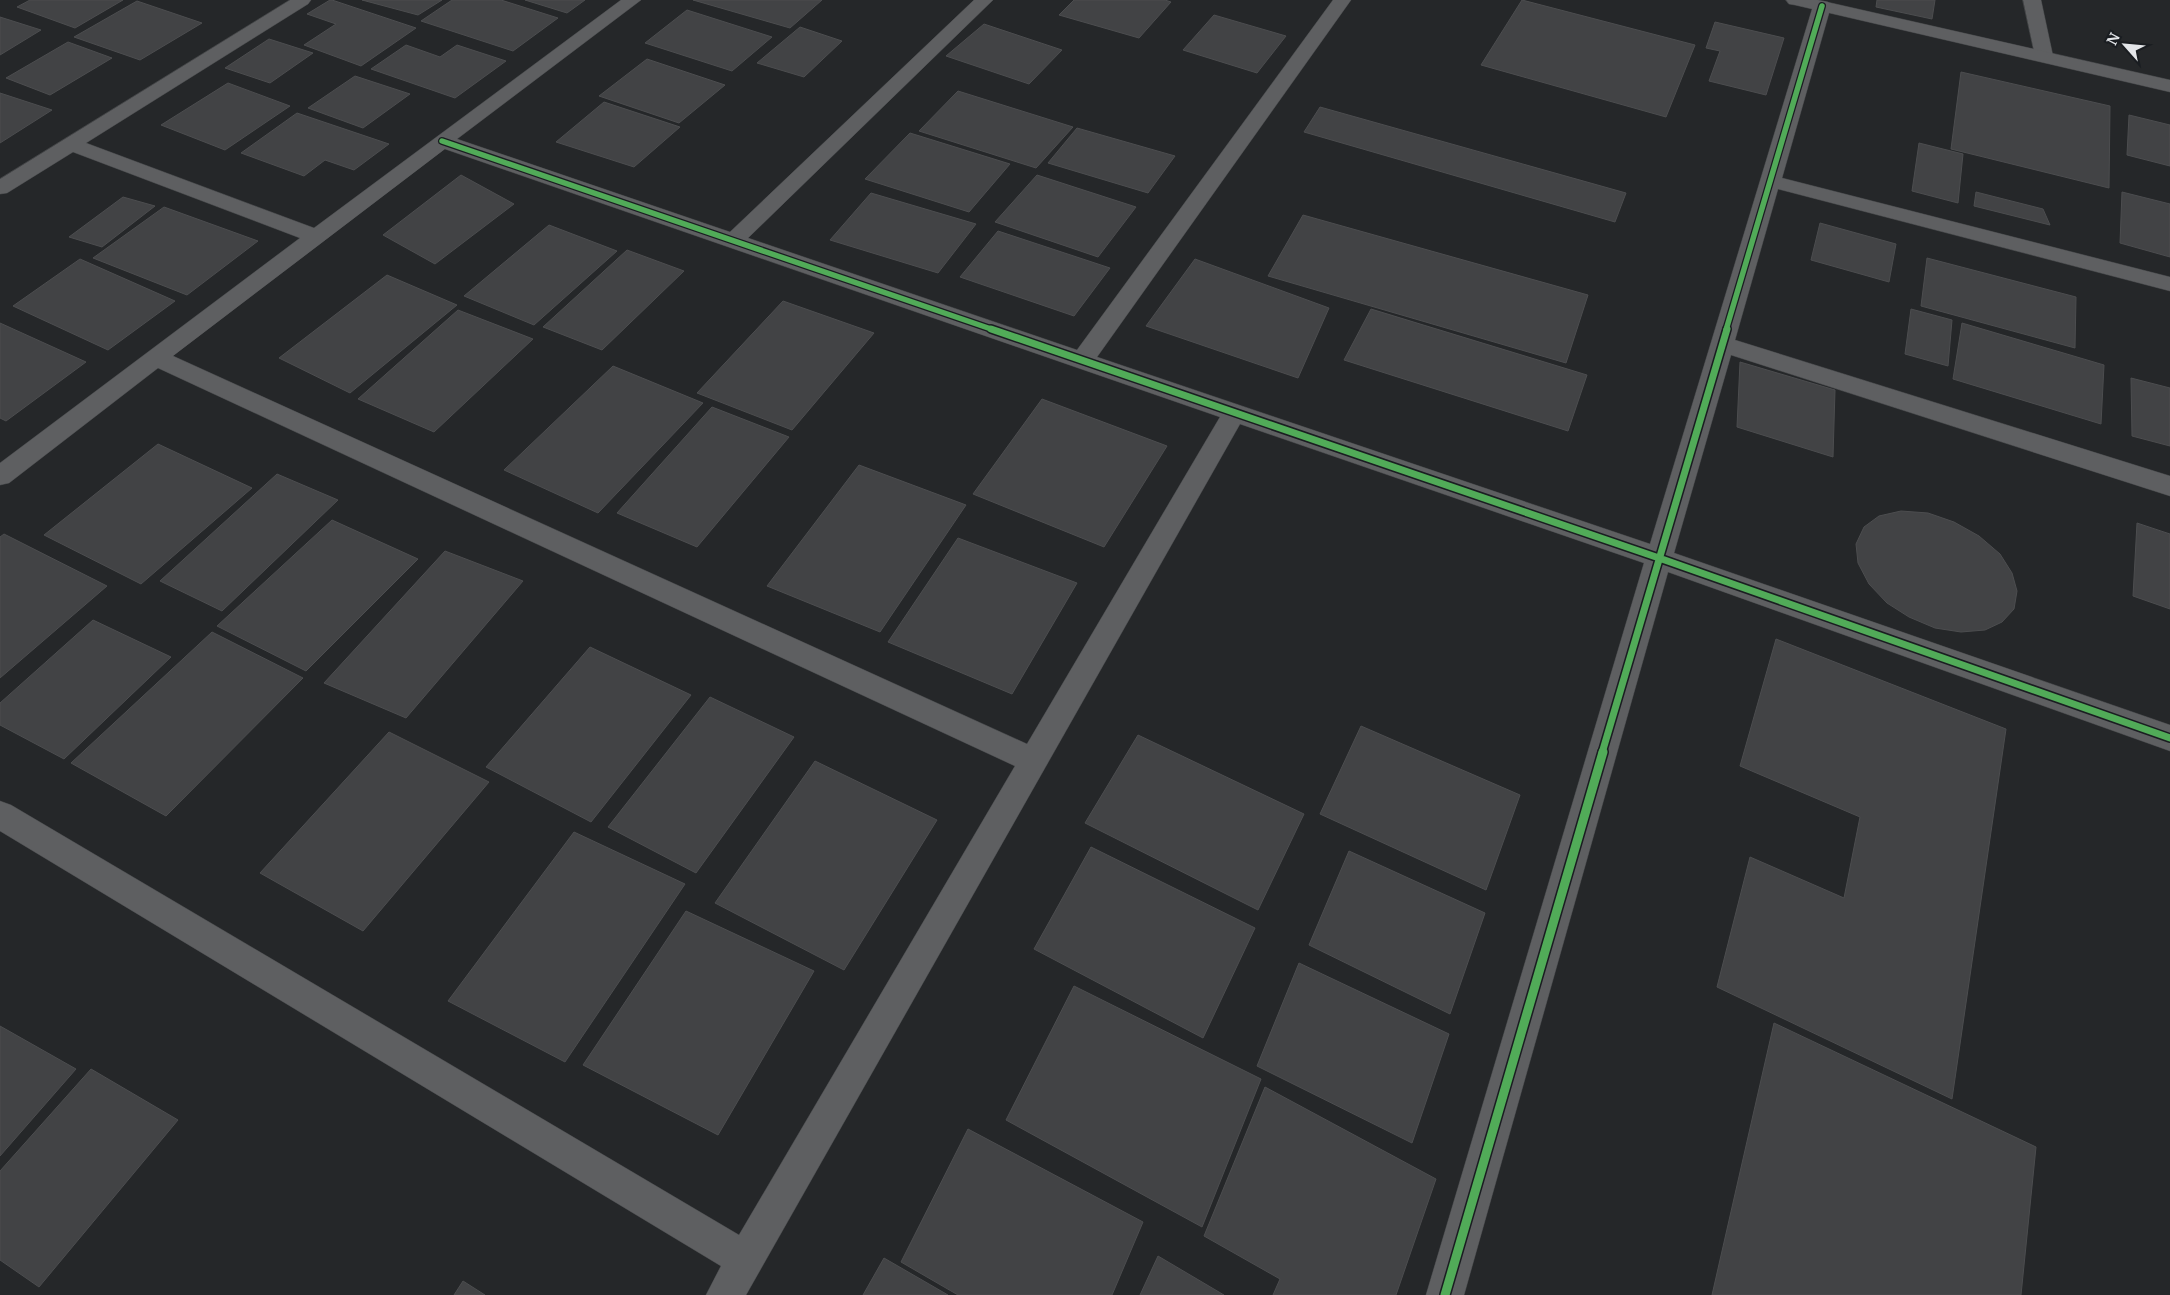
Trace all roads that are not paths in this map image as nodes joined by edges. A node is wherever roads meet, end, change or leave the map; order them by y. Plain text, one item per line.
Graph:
1 (302, 0) edge
2 (632, 0) edge
3 (984, 0) edge
4 (1342, 0) edge
5 (1795, 0) edge
6 (2032, 0) edge
7 (1822, 6) junction
8 (2044, 56) junction
9 (2170, 86) edge
10 (442, 141) junction
11 (71, 144) junction
12 (1770, 181) junction
13 (0, 188) edge
14 (316, 236) junction
15 (733, 241) junction
16 (2170, 284) edge
17 (1723, 344) junction
18 (156, 358) junction
19 (1082, 360) junction
20 (1234, 413) junction
21 (0, 476) edge
22 (2170, 486) edge
23 (1659, 558) junction
24 (2170, 738) edge
25 (1034, 761) junction
26 (0, 815) edge
27 (746, 1260) junction
28 (725, 1295) edge
29 (1445, 1295) edge

1 - 11 street
2 - 10 street
3 - 15 street
4 - 19 street
5 - 7 street
6 - 8 street
7 - 8 street
7 - 12 street
8 - 9 street
10 - 14 street
10 - 15 street
11 - 13 street
11 - 14 street
12 - 16 street
12 - 17 street
14 - 18 street
15 - 19 street
17 - 22 street
17 - 23 street
18 - 21 street
18 - 25 street
19 - 20 street
20 - 23 street
20 - 25 street
23 - 24 street
23 - 29 street
25 - 27 street
26 - 27 street
27 - 28 street

